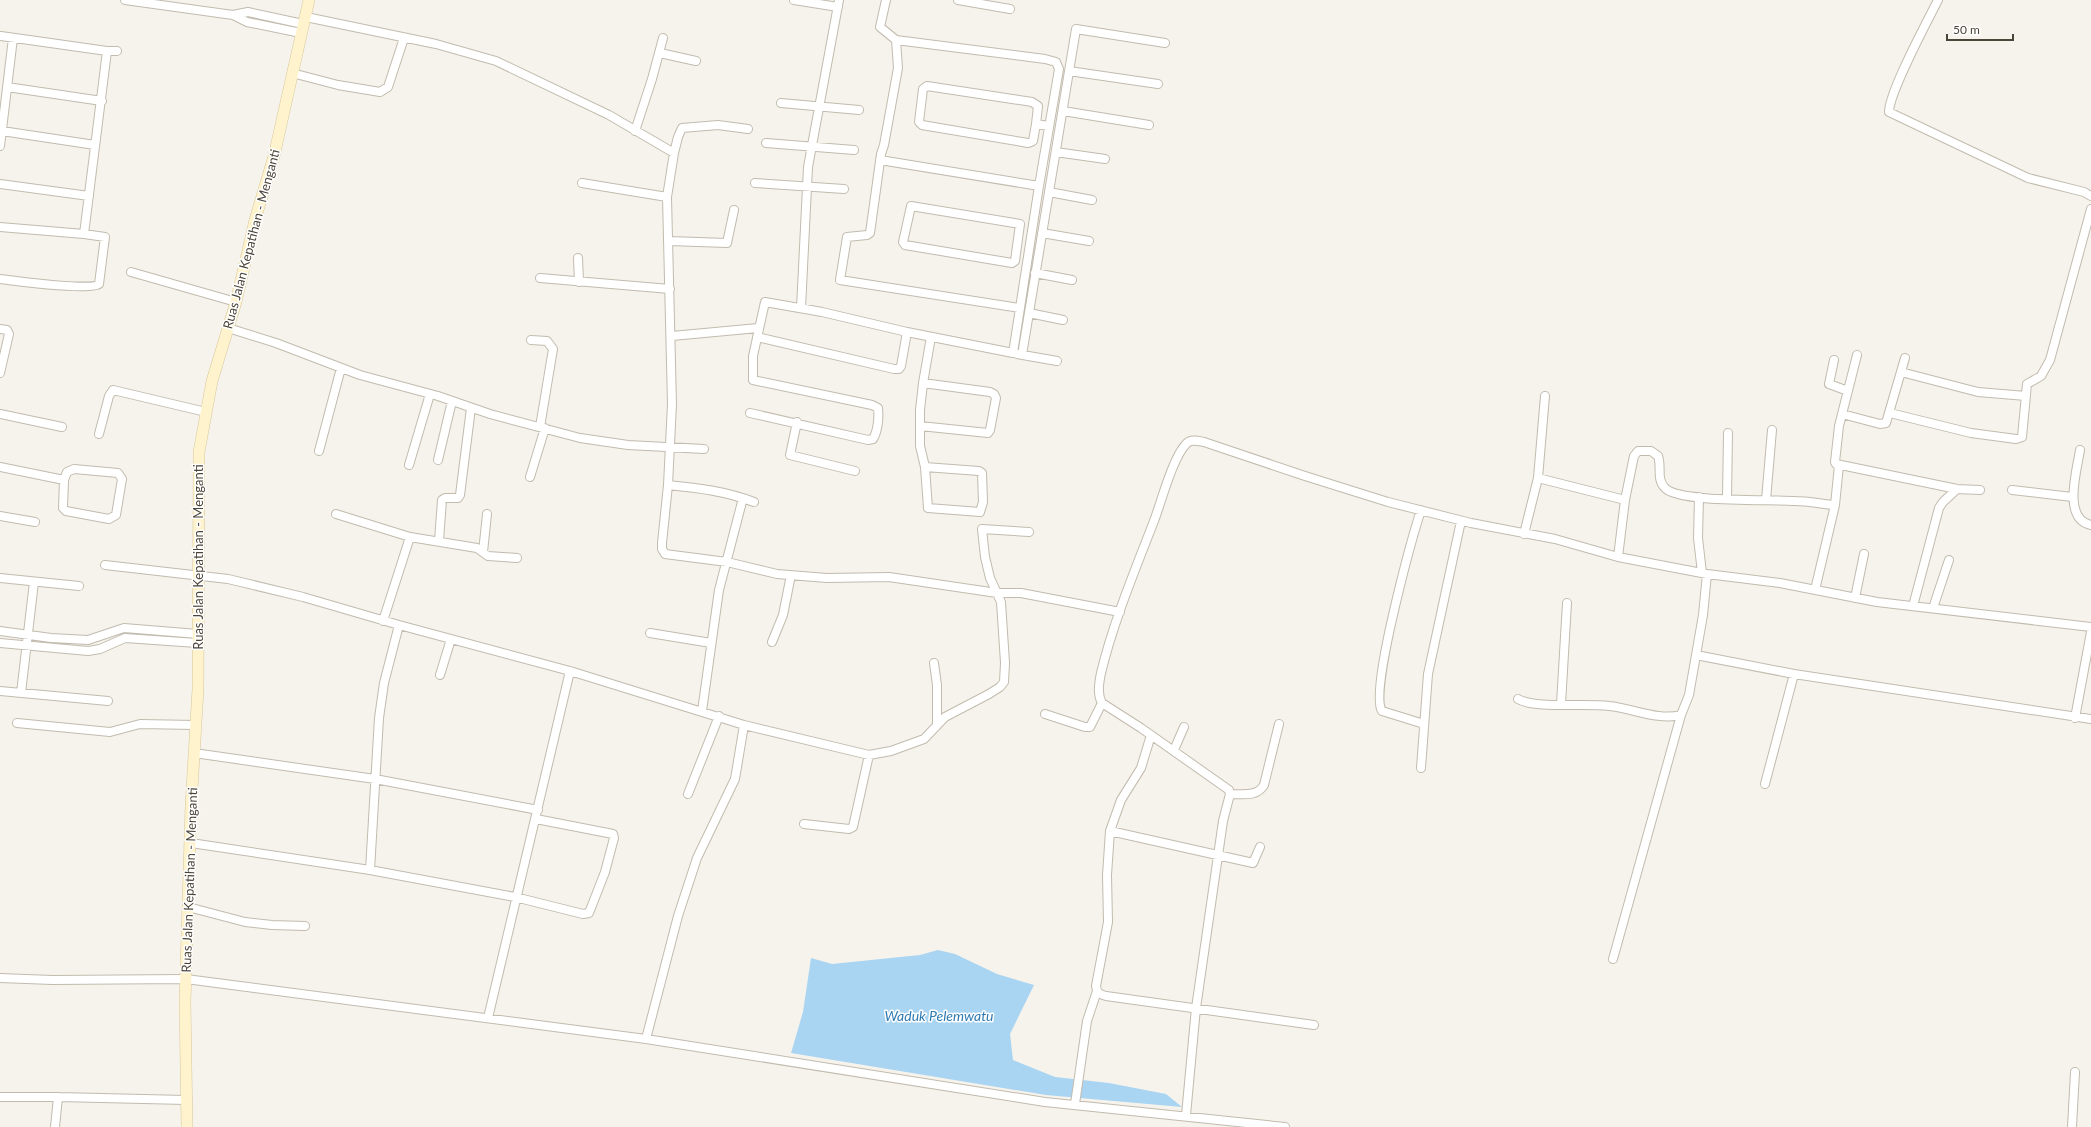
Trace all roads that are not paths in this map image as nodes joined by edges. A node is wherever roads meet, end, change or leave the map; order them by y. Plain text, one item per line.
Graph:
1 (125, 0) edge
2 (309, 0) edge
3 (794, 0) edge
4 (886, 0) edge
5 (958, 0) edge
6 (1938, 0) edge
7 (839, 3) edge
8 (1010, 9) dead end
9 (303, 25) junction
10 (0, 36) edge
11 (13, 38) junction
12 (404, 38) junction
13 (663, 38) dead end
14 (896, 40) junction
15 (1165, 43) dead end
16 (107, 51) junction
17 (117, 51) dead end
18 (660, 53) junction
19 (696, 61) dead end
20 (1069, 71) junction
21 (292, 73) junction
22 (1158, 84) dead end
23 (7, 87) junction
24 (102, 101) junction
25 (781, 103) dead end
26 (819, 107) junction
27 (859, 110) dead end
28 (1063, 111) junction
29 (1036, 124) junction
30 (1149, 125) dead end
31 (1049, 126) junction
32 (748, 129) dead end
33 (2, 130) junction
34 (635, 131) junction
35 (766, 142) dead end
36 (95, 145) junction
37 (812, 145) junction
38 (0, 146) edge
39 (854, 150) dead end
40 (674, 152) junction
41 (1056, 152) junction
42 (880, 160) junction
43 (1105, 160) dead end
44 (582, 183) dead end
45 (756, 183) dead end
46 (0, 184) edge
47 (1039, 186) junction
48 (806, 187) junction
49 (844, 189) dead end
50 (1049, 192) junction
51 (89, 196) junction
52 (2091, 196) edge
53 (668, 197) junction
54 (1092, 200) dead end
55 (2091, 209) edge
56 (734, 210) dead end
57 (0, 227) edge
58 (1042, 233) junction
59 (84, 234) junction
60 (668, 241) junction
61 (1089, 241) dead end
62 (1017, 244) junction
63 (1029, 246) junction
64 (578, 258) dead end
65 (130, 272) dead end
66 (1035, 273) junction
67 (540, 278) dead end
68 (0, 279) edge
69 (1072, 280) dead end
70 (579, 282) junction
71 (670, 289) junction
72 (236, 302) junction
73 (800, 308) junction
74 (1020, 308) junction
75 (1029, 313) junction
76 (1063, 320) dead end
77 (228, 328) junction
78 (758, 328) junction
79 (0, 329) edge
80 (909, 333) junction
81 (672, 336) junction
82 (928, 336) junction
83 (757, 337) junction
84 (531, 340) dead end
85 (1013, 353) junction
86 (1022, 355) junction
87 (1857, 355) dead end
88 (1905, 358) dead end
89 (1057, 360) dead end
90 (1834, 360) dead end
91 (341, 368) junction
92 (1901, 372) junction
93 (0, 373) edge
94 (923, 383) junction
95 (1848, 391) junction
96 (430, 394) junction
97 (1546, 396) dead end
98 (2026, 396) junction
99 (452, 401) junction
100 (471, 408) junction
101 (206, 412) junction
102 (750, 413) dead end
103 (1890, 413) junction
104 (0, 414) edge
105 (1842, 414) junction
106 (797, 422) junction
107 (920, 426) junction
108 (62, 427) dead end
109 (543, 427) junction
110 (1772, 430) dead end
111 (1728, 433) dead end
112 (99, 434) dead end
113 (669, 447) junction
114 (704, 449) dead end
115 (2080, 450) dead end
116 (319, 451) dead end
117 (438, 460) dead end
118 (409, 465) dead end
119 (1839, 465) junction
120 (0, 466) edge
121 (925, 467) junction
122 (855, 471) dead end
123 (530, 478) dead end
124 (1538, 478) junction
125 (64, 480) junction
126 (668, 485) junction
127 (1958, 490) junction
128 (1980, 490) dead end
129 (2012, 490) dead end
130 (2072, 496) junction
131 (1699, 497) junction
132 (743, 498) junction
133 (1727, 498) junction
134 (1625, 500) junction
135 (1766, 500) junction
136 (754, 502) dead end
137 (1835, 505) junction
138 (1421, 510) junction
139 (336, 514) dead end
140 (487, 514) dead end
141 (0, 516) edge
142 (1461, 521) junction
143 (36, 522) dead end
144 (2091, 525) edge
145 (1029, 532) dead end
146 (1524, 534) junction
147 (410, 537) junction
148 (439, 541) junction
149 (483, 552) junction
150 (1864, 554) dead end
151 (1618, 557) junction
152 (517, 558) dead end
153 (1949, 560) dead end
154 (727, 562) junction
155 (105, 565) dead end
156 (1704, 573) junction
157 (197, 575) junction
158 (791, 575) junction
159 (0, 578) edge
160 (34, 582) junction
161 (79, 586) dead end
162 (1815, 590) junction
163 (998, 593) junction
164 (1855, 598) junction
165 (1567, 603) dead end
166 (1913, 606) junction
167 (1934, 608) junction
168 (1120, 612) junction
169 (383, 621) junction
170 (399, 625) junction
171 (2091, 627) edge
172 (142, 629) junction
173 (0, 631) edge
174 (113, 632) junction
175 (2091, 632) edge
176 (650, 633) dead end
177 (29, 634) junction
178 (141, 638) junction
179 (198, 638) junction
180 (450, 639) junction
181 (772, 642) dead end
182 (0, 643) edge
183 (113, 643) junction
184 (711, 643) junction
185 (28, 646) junction
186 (1696, 655) junction
187 (934, 663) dead end
188 (570, 670) junction
189 (1794, 674) junction
190 (440, 675) dead end
191 (0, 691) edge
192 (21, 693) junction
193 (1518, 699) dead end
194 (108, 701) dead end
195 (1102, 703) junction
196 (1560, 704) junction
197 (702, 711) junction
198 (1045, 714) dead end
199 (1681, 715) junction
200 (719, 716) junction
201 (2076, 718) junction
202 (2091, 719) edge
203 (17, 723) dead end
204 (937, 723) junction
205 (1279, 724) dead end
206 (1424, 724) junction
207 (196, 725) junction
208 (744, 725) junction
209 (1184, 728) dead end
210 (1151, 735) junction
211 (1174, 750) junction
212 (194, 753) junction
213 (869, 754) junction
214 (1421, 768) dead end
215 (375, 779) junction
216 (1766, 784) dead end
217 (688, 794) dead end
218 (1230, 794) junction
219 (538, 810) junction
220 (536, 818) junction
221 (804, 824) dead end
222 (1110, 831) junction
223 (190, 843) junction
224 (1260, 847) dead end
225 (1217, 856) junction
226 (370, 870) junction
227 (516, 897) junction
228 (188, 907) junction
229 (305, 926) dead end
230 (1613, 959) dead end
231 (0, 978) edge
232 (186, 979) junction
233 (1097, 991) junction
234 (1196, 1008) junction
235 (488, 1018) junction
236 (1314, 1024) dead end
237 (646, 1039) junction
238 (2075, 1072) dead end
239 (0, 1097) edge
240 (58, 1097) junction
241 (186, 1100) junction
242 (1075, 1104) junction
243 (1186, 1115) junction
244 (55, 1127) edge
245 (186, 1127) edge
246 (1285, 1127) edge
247 (2072, 1127) edge

1 - 9 street
2 - 9 main road, Ruas Jalan Kepatihan - Menganti
3 - 7 street
4 - 14 street
5 - 8 street
6 - 52 street
7 - 26 street
9 - 12 street
9 - 21 main road, Ruas Jalan Kepatihan - Menganti
10 - 11 street
11 - 16 street
11 - 23 street
12 - 21 street
12 - 34 street
13 - 18 street
14 - 31 street
14 - 42 street
15 - 20 street
16 - 17 street
16 - 24 street
18 - 19 street
18 - 34 street
20 - 22 street
20 - 28 street
21 - 72 main road, Ruas Jalan Kepatihan - Menganti
23 - 24 street
23 - 33 street
24 - 36 street
25 - 26 street
26 - 27 street
26 - 37 street
28 - 30 street
28 - 41 street
29 - 29 street
29 - 31 street
31 - 47 street
32 - 40 street
33 - 36 street
33 - 38 street
34 - 40 street
35 - 37 street
36 - 51 street
37 - 39 street
37 - 48 street
40 - 53 street
41 - 43 street
41 - 50 street
42 - 47 street
42 - 74 street
44 - 53 street
45 - 48 street
46 - 51 street
47 - 63 street
48 - 49 street
48 - 73 street
50 - 54 street
50 - 58 street
51 - 59 street
53 - 60 street
55 - 98 street
56 - 60 street
57 - 59 street
58 - 61 street
58 - 66 street
59 - 68 street
60 - 71 street
62 - 62 street
62 - 63 street
63 - 74 street
64 - 70 street
65 - 72 street
66 - 69 street
66 - 75 street
67 - 70 street
70 - 71 street
71 - 81 street
72 - 77 main road, Ruas Jalan Kepatihan - Menganti
73 - 78 street
73 - 80 street
74 - 85 street
75 - 76 street
75 - 86 street
77 - 91 street
77 - 101 main road, Ruas Jalan Kepatihan - Menganti
78 - 81 street
78 - 83 street
79 - 93 street
80 - 82 street
80 - 83 street
81 - 113 street
82 - 85 street
82 - 94 street
83 - 106 street
84 - 109 street
85 - 86 street
86 - 89 street
87 - 95 street
88 - 92 street
90 - 95 street
91 - 96 street
91 - 116 street
92 - 98 street
92 - 103 street
94 - 107 street
94 - 107 street
95 - 105 street
96 - 99 street
96 - 118 street
97 - 124 street
98 - 103 street
99 - 100 street
99 - 117 street
100 - 109 street
100 - 148 street
101 - 112 street
101 - 157 main road, Ruas Jalan Kepatihan - Menganti
102 - 106 street
103 - 105 street
104 - 108 street
105 - 119 street
106 - 122 street
107 - 121 street
109 - 113 street
109 - 123 street
110 - 135 street
111 - 133 street
113 - 114 street
113 - 126 street
115 - 130 street
119 - 127 street
119 - 137 street
120 - 125 street
121 - 121 street
124 - 134 street
124 - 146 street
125 - 125 street
126 - 132 street
126 - 154 street
127 - 128 street
127 - 166 street
129 - 130 street
130 - 144 street
131 - 133 street
131 - 134 street
131 - 156 street
132 - 136 street
132 - 154 street
133 - 135 street
134 - 151 street
135 - 137 street
137 - 162 street
138 - 142 street
138 - 168 street
138 - 206 street
139 - 147 street
140 - 149 street
141 - 143 street
142 - 146 street
142 - 206 street
145 - 163 street
146 - 151 street
147 - 148 street
147 - 169 street
148 - 149 street
149 - 152 street
150 - 164 street
151 - 156 street
153 - 167 street
154 - 158 street
154 - 184 street
155 - 157 street
156 - 162 street
156 - 186 street
157 - 169 street
157 - 179 main road, Ruas Jalan Kepatihan - Menganti
158 - 163 street
158 - 181 street
159 - 160 street
160 - 161 street
160 - 177 street
162 - 164 street
163 - 168 street
163 - 204 street
164 - 166 street
165 - 196 street
166 - 167 street
167 - 171 street
168 - 195 street
169 - 170 street
170 - 180 street
170 - 215 street
172 - 174 street
172 - 178 street
172 - 179 street
173 - 177 street
174 - 177 street
174 - 183 street
175 - 201 street
176 - 184 street
177 - 185 street
178 - 179 street
178 - 183 street
179 - 207 main road, Ruas Jalan Kepatihan - Menganti
180 - 188 street
180 - 190 street
182 - 185 street
183 - 185 street
184 - 197 street
185 - 192 street
186 - 189 street
186 - 199 street
187 - 204 street
188 - 197 street
188 - 219 street
189 - 201 street
189 - 216 street
191 - 192 street
192 - 194 street
193 - 196 street
195 - 198 street
195 - 210 street
196 - 199 street
197 - 200 street
199 - 230 street
200 - 208 street
200 - 217 street
201 - 202 street
203 - 207 street
204 - 213 street
205 - 218 street
206 - 214 street
207 - 212 main road, Ruas Jalan Kepatihan - Menganti
208 - 213 street
208 - 237 street
209 - 211 street
210 - 211 street
210 - 222 street
211 - 218 street
212 - 215 street
212 - 223 main road, Ruas Jalan Kepatihan - Menganti
213 - 221 street
215 - 219 street
215 - 226 street
218 - 225 street
219 - 220 street
220 - 227 street
220 - 227 street
222 - 225 street
222 - 233 street
223 - 226 street
223 - 228 main road, Ruas Jalan Kepatihan - Menganti
224 - 225 street
225 - 234 street
226 - 227 street
227 - 235 street
228 - 229 street
228 - 232 main road, Ruas Jalan Kepatihan - Menganti
231 - 232 street
232 - 235 street
232 - 241 main road, Ruas Jalan Kepatihan - Menganti
233 - 234 street
233 - 242 street
234 - 236 street
234 - 243 street
235 - 237 street
237 - 242 street
238 - 247 street
239 - 240 street
240 - 241 street
240 - 244 street
241 - 245 main road, Ruas Jalan Kepatihan - Menganti
242 - 243 street
243 - 246 street

